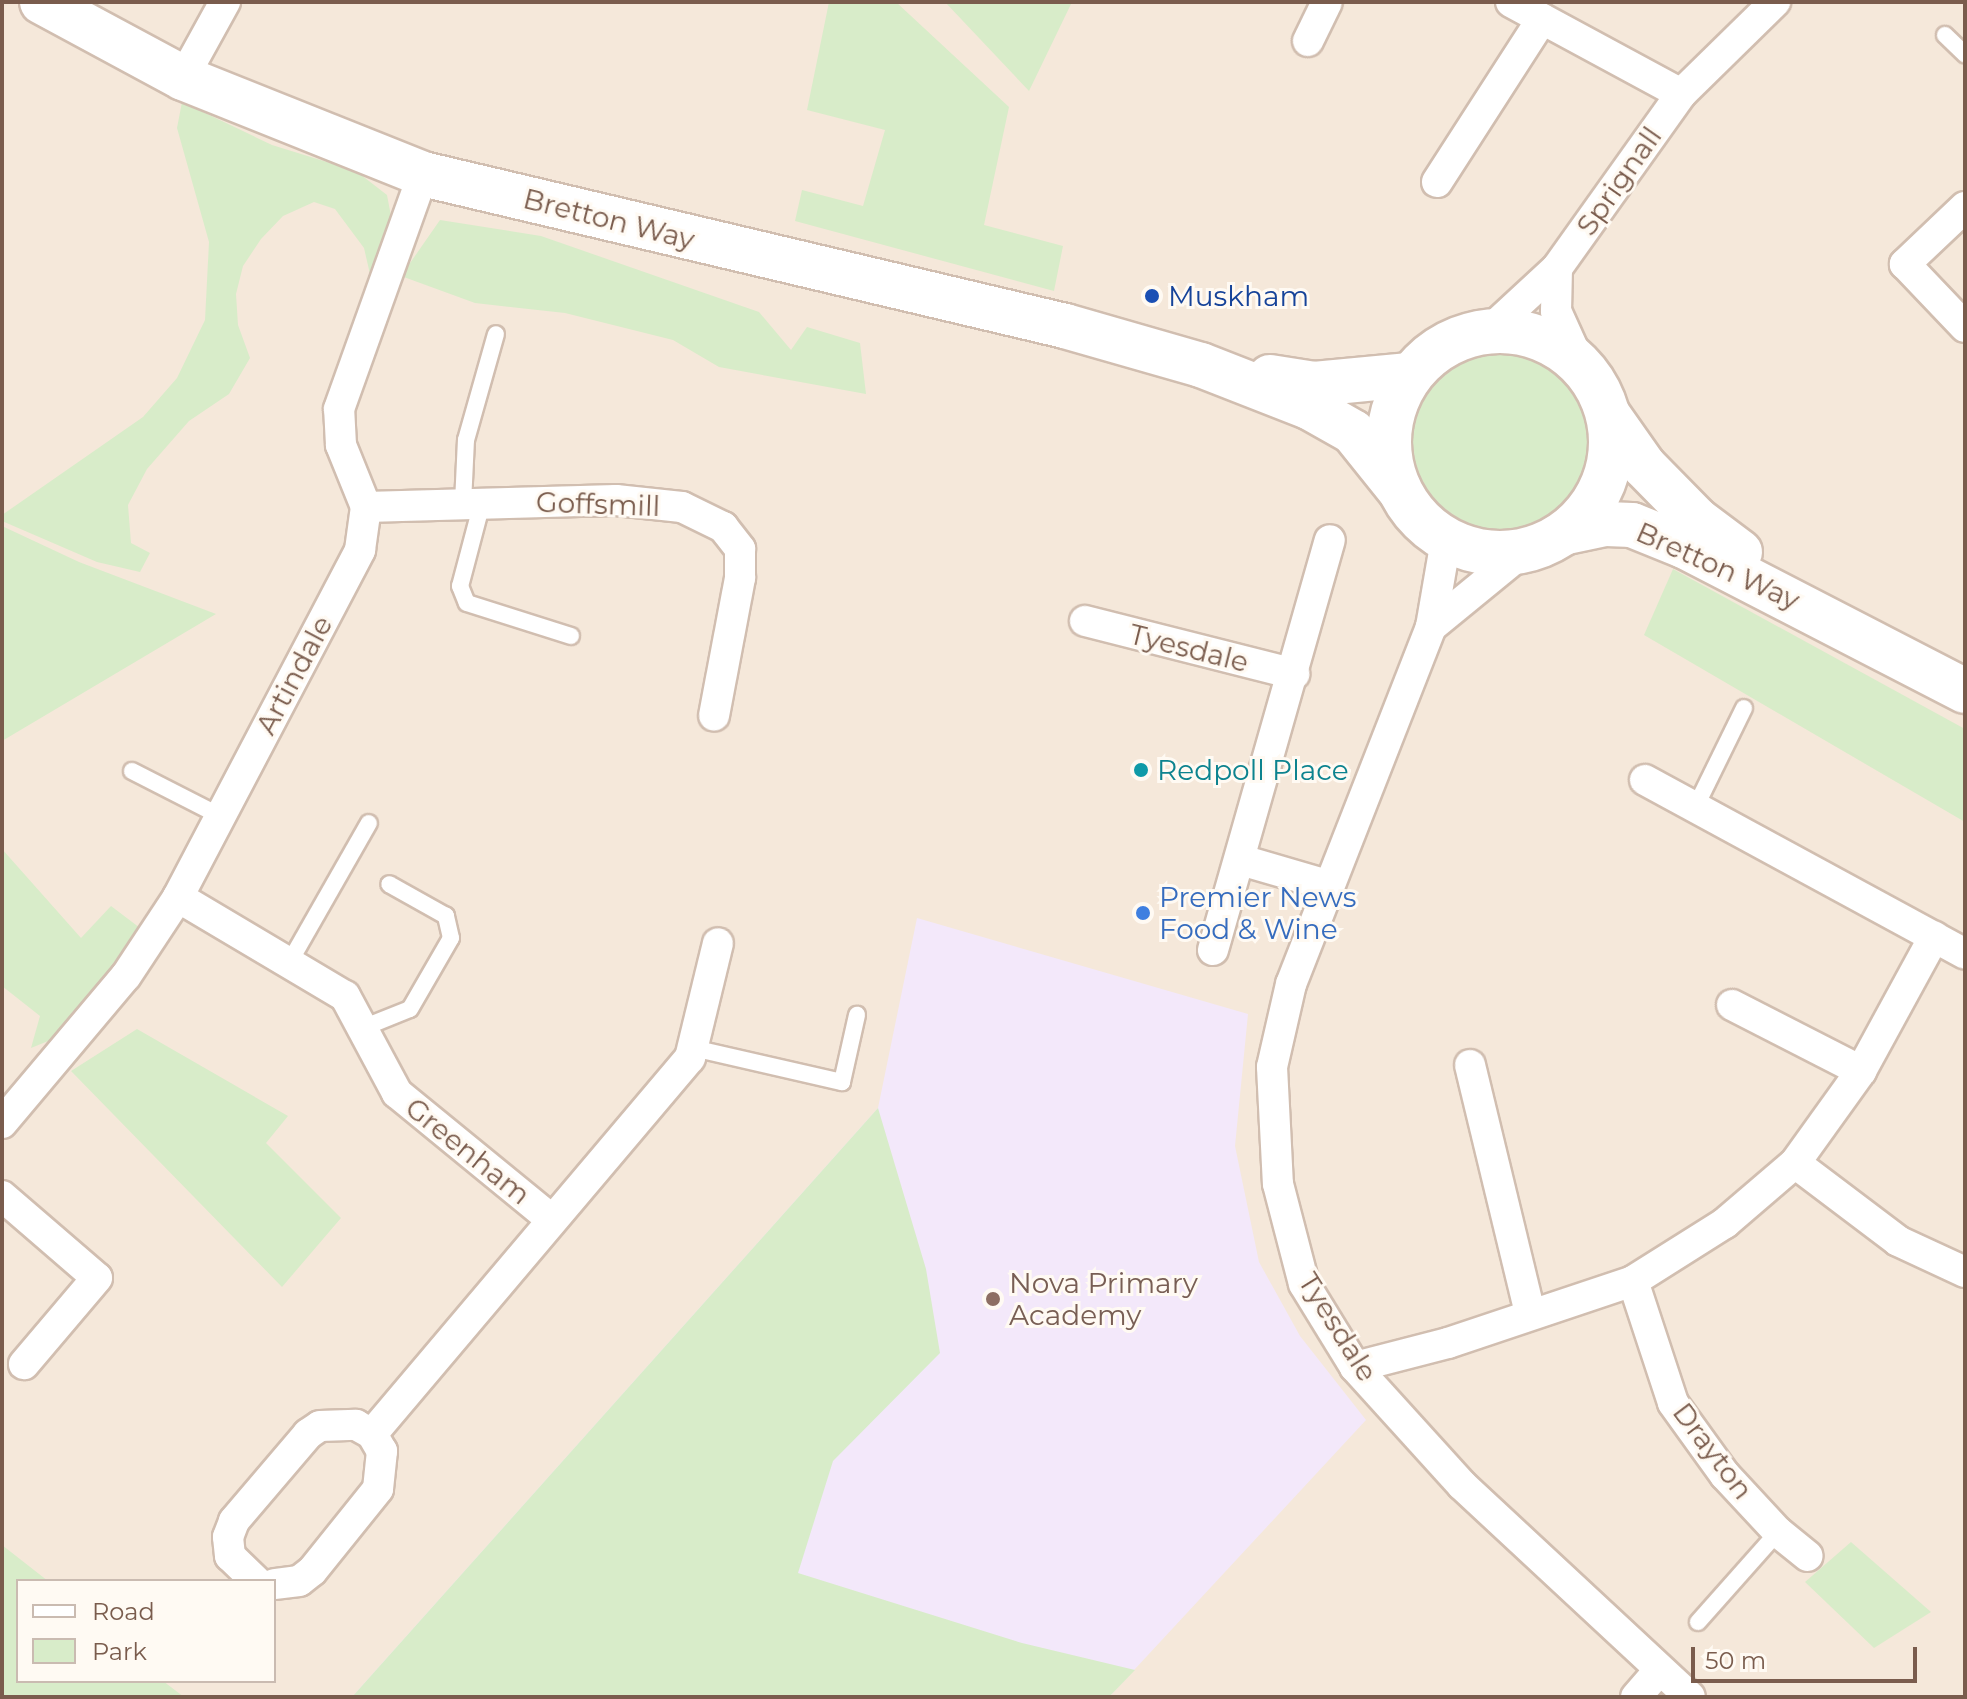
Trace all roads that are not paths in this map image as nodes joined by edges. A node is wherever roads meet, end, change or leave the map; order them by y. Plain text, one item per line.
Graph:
1 (42, 2) edge
2 (225, 2) edge
3 (1327, 2) edge
4 (1775, 2) edge
5 (1525, 8) edge
6 (1945, 35) dead end
7 (1308, 41) dead end
8 (1965, 54) edge
9 (183, 78) junction
10 (1681, 94) junction
11 (423, 174) junction
12 (1437, 182) dead end
13 (1965, 207) edge
14 (1557, 268) junction
15 (1965, 327) edge
16 (1490, 330) junction
17 (496, 334) dead end
18 (1579, 362) junction
19 (1201, 365) junction
20 (1410, 375) junction
21 (1609, 416) junction
22 (1398, 488) junction
23 (472, 503) junction
24 (366, 507) junction
25 (1567, 532) junction
26 (1330, 540) dead end
27 (1446, 540) junction
28 (1524, 551) junction
29 (1820, 612) junction
30 (1085, 621) dead end
31 (1431, 627) junction
32 (571, 636) dead end
33 (1294, 674) junction
34 (1965, 691) edge
35 (1744, 708) dead end
36 (714, 716) dead end
37 (132, 771) dead end
38 (1645, 780) dead end
39 (1696, 806) junction
40 (220, 816) junction
41 (369, 823) dead end
42 (1241, 860) junction
43 (389, 884) dead end
44 (1327, 885) junction
45 (178, 897) junction
46 (1934, 937) junction
47 (718, 943) dead end
48 (1213, 950) dead end
49 (1965, 954) edge
50 (289, 963) junction
51 (1732, 1005) dead end
52 (857, 1015) dead end
53 (365, 1027) junction
54 (693, 1048) junction
55 (1470, 1065) dead end
56 (1861, 1071) junction
57 (2, 1123) edge
58 (1795, 1163) junction
59 (2, 1196) edge
60 (552, 1220) junction
61 (1965, 1272) edge
62 (1633, 1281) junction
63 (1530, 1313) junction
64 (24, 1364) dead end
65 (1355, 1367) junction
66 (372, 1434) junction
67 (1778, 1532) junction
68 (1808, 1556) dead end
69 (254, 1579) edge
70 (276, 1584) edge
71 (1698, 1622) dead end
72 (1659, 1671) junction
73 (1636, 1697) edge
74 (1690, 1697) edge

1 - 9 street, Bretton Way
2 - 9 street
3 - 7 street
4 - 10 street, Sprignall
5 - 10 street
5 - 12 street
6 - 8 lane
9 - 11 street, Bretton Way
10 - 14 street, Sprignall
11 - 19 street, Bretton Way
11 - 24 street, Artindale
13 - 15 street
14 - 16 street, Sprignall
14 - 18 street
16 - 18 street
16 - 20 street
17 - 23 lane
18 - 21 street
19 - 20 street, Bretton Way
19 - 22 street, Bretton Way
20 - 22 street
21 - 25 street
21 - 29 street, Bretton Way
22 - 27 street
23 - 24 street, Goffsmill
23 - 32 lane
23 - 36 street, Goffsmill
24 - 40 street, Artindale
25 - 28 street
25 - 29 street, Bretton Way
26 - 33 street
27 - 28 street
27 - 31 street, Tyesdale
28 - 31 street, Tyesdale
29 - 34 street, Bretton Way
30 - 33 street, Tyesdale
31 - 44 street, Tyesdale
33 - 42 street
35 - 39 lane
37 - 40 lane
38 - 39 street
39 - 46 street
40 - 45 street, Artindale
41 - 50 lane
42 - 44 street
42 - 48 street
43 - 53 lane
44 - 65 street, Tyesdale
45 - 50 street, Greenham
45 - 57 street, Artindale
46 - 49 street
46 - 56 street
47 - 54 street, Greenham
50 - 53 street, Greenham
51 - 56 street
52 - 54 lane
53 - 60 street, Greenham
54 - 60 street, Greenham
55 - 63 street
56 - 58 street
58 - 61 street
58 - 62 street
59 - 64 street
60 - 66 street, Greenham
62 - 63 street
62 - 67 street, Drayton
63 - 65 street
65 - 72 street, Tyesdale
66 - 69 street
66 - 70 street
67 - 68 street, Drayton
67 - 71 lane
72 - 73 street
72 - 74 street, Tyesdale

